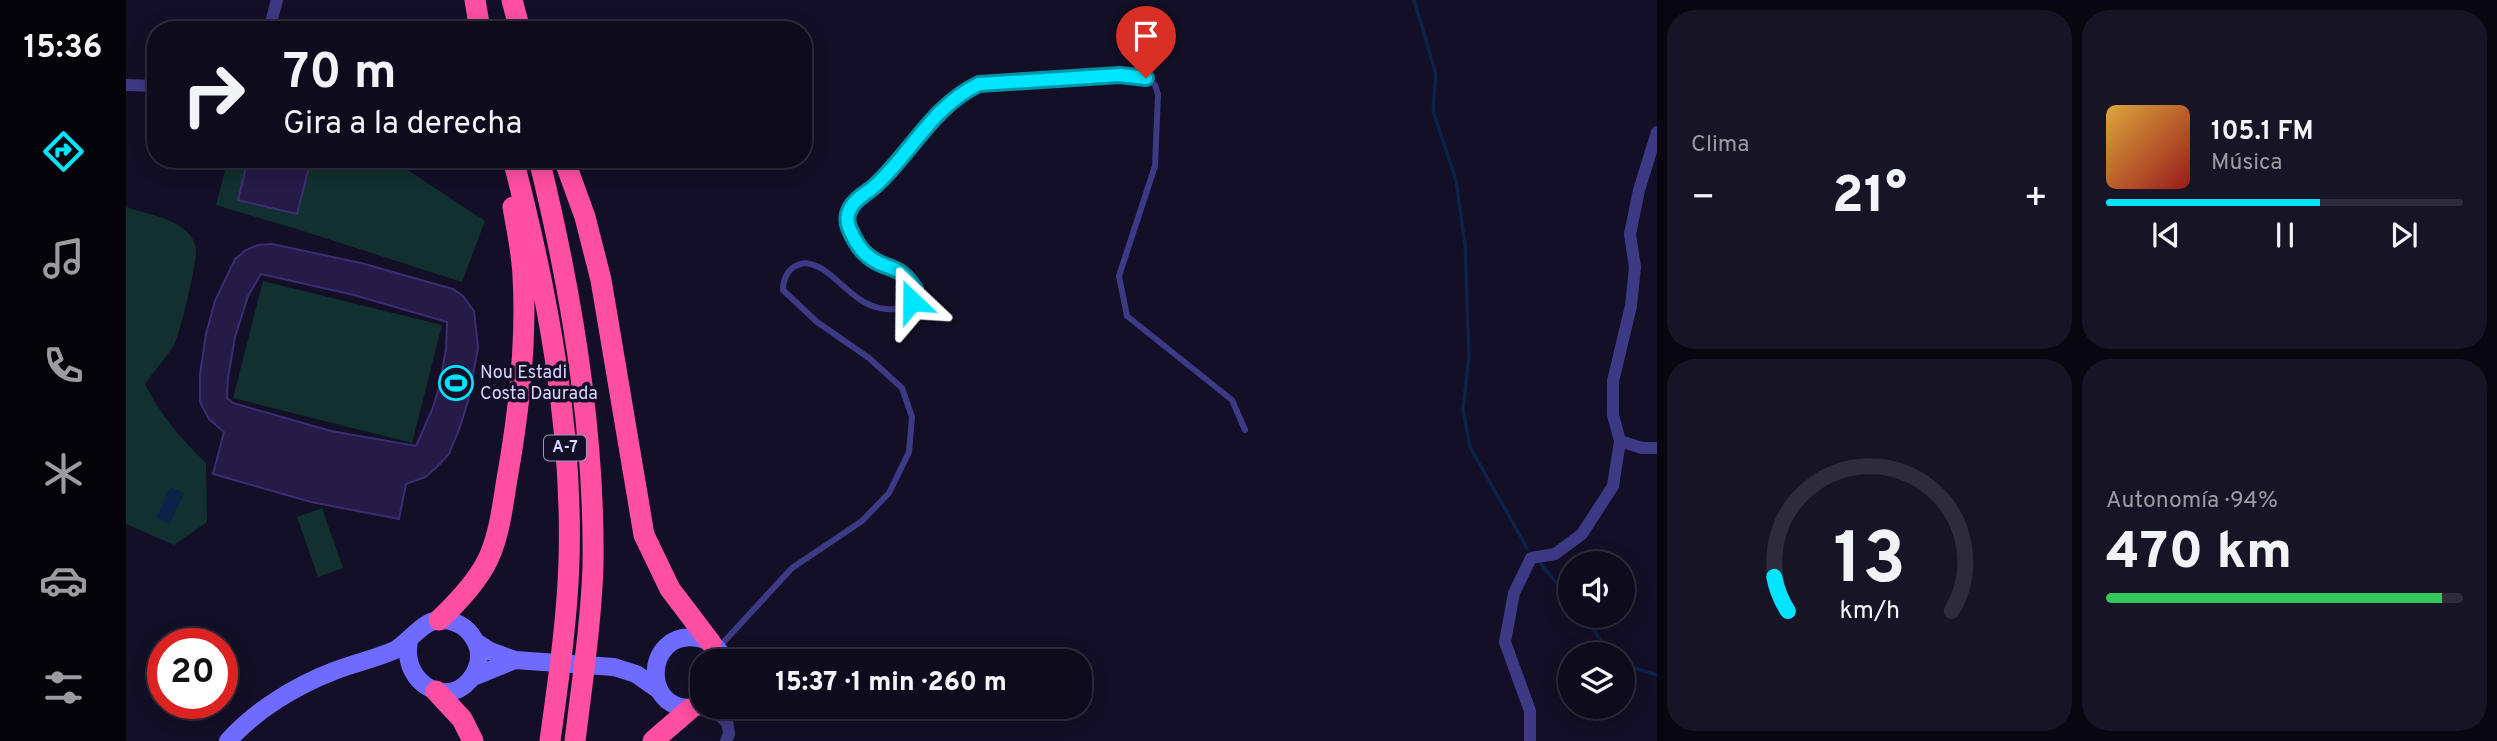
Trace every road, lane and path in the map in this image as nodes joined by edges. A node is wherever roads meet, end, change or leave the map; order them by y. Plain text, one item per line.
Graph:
1 (277, 0) edge
2 (475, 0) edge
3 (502, 0) edge
4 (512, 0) edge
5 (271, 21) edge
6 (479, 21) edge
7 (507, 21) edge
8 (518, 21) edge
9 (126, 85) edge
10 (147, 86) edge
11 (1657, 132) edge
12 (506, 168) edge
13 (515, 168) edge
14 (541, 168) edge
15 (567, 168) edge
16 (1245, 430) dead end
17 (1620, 441) junction
18 (1657, 448) edge
19 (439, 620) junction
20 (409, 641) junction
21 (476, 642) junction
22 (665, 647) junction
23 (715, 649) edge
24 (716, 649) edge
25 (720, 649) edge
26 (522, 660) junction
27 (353, 665) junction
28 (614, 667) junction
29 (415, 676) junction
30 (471, 678) junction
31 (659, 690) junction
32 (436, 691) junction
33 (690, 707) edge
34 (690, 715) edge
35 (720, 719) edge
36 (726, 719) edge
37 (727, 723) junction
38 (228, 741) edge
39 (472, 741) edge
40 (551, 741) edge
41 (575, 741) edge
42 (653, 741) edge
43 (726, 741) edge
44 (1531, 741) edge

1 - 5 street
2 - 6 highway
3 - 7 highway
4 - 8 highway
9 - 10 street
11 - 17 street
12 - 19 highway
13 - 40 highway, A-7
14 - 41 highway, A-7
15 - 24 highway
16 - 25 lane
17 - 18 street
17 - 44 street
19 - 20 main road
19 - 21 main road
20 - 27 main road
20 - 29 main road
21 - 26 main road
21 - 30 main road
22 - 23 main road
22 - 28 main road
22 - 31 main road
26 - 28 main road
26 - 30 main road
27 - 29 main road
27 - 38 main road
28 - 31 main road
29 - 32 main road
30 - 32 main road
31 - 33 main road
32 - 39 highway
34 - 42 highway
35 - 37 street
36 - 37 street
37 - 43 street

